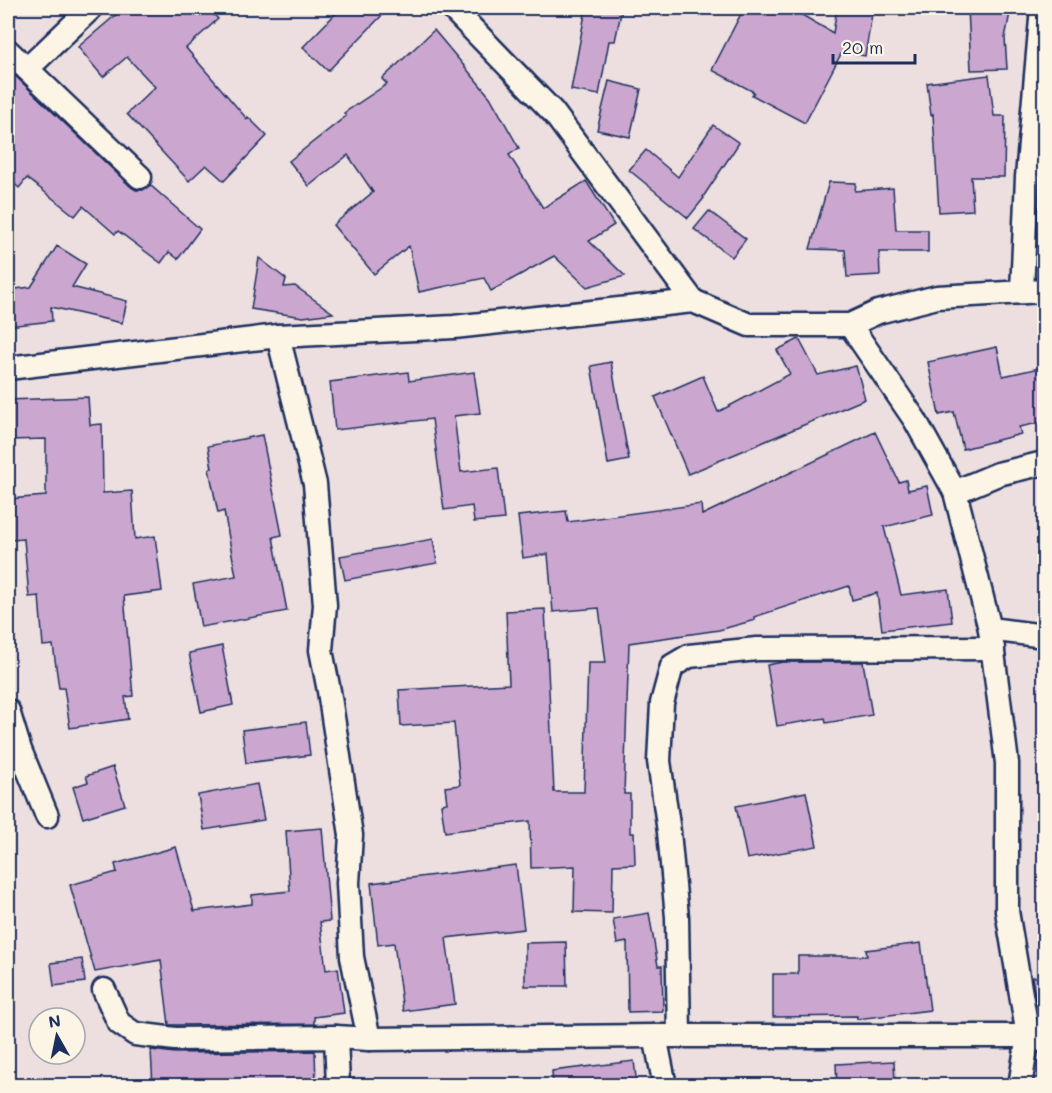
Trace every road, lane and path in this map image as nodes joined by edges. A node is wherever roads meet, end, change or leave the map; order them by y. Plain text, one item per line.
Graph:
1 (91, 8) edge
2 (452, 8) edge
3 (1042, 8) edge
4 (8, 51) edge
5 (27, 69) junction
6 (140, 177) dead end
7 (1033, 292) edge
8 (693, 301) junction
9 (850, 326) junction
10 (278, 336) junction
11 (8, 368) edge
12 (1044, 463) edge
13 (955, 492) junction
14 (1044, 636) edge
15 (991, 638) junction
16 (8, 711) edge
17 (47, 816) dead end
18 (104, 990) dead end
19 (655, 1036) junction
20 (679, 1036) junction
21 (336, 1037) junction
22 (1036, 1038) edge
23 (369, 1039) junction
24 (338, 1086) edge
25 (665, 1086) edge
26 (1020, 1086) edge

1 - 5 street
2 - 8 street
3 - 7 street
4 - 5 street
5 - 6 street
7 - 9 street
8 - 9 street
8 - 10 street
9 - 13 street
10 - 11 street
10 - 23 street
12 - 13 street
13 - 15 street
14 - 15 street
15 - 20 street
15 - 22 street
16 - 17 street
18 - 21 street
19 - 20 street
19 - 23 street
19 - 25 street
20 - 22 street
21 - 23 street
21 - 24 street
22 - 26 street

